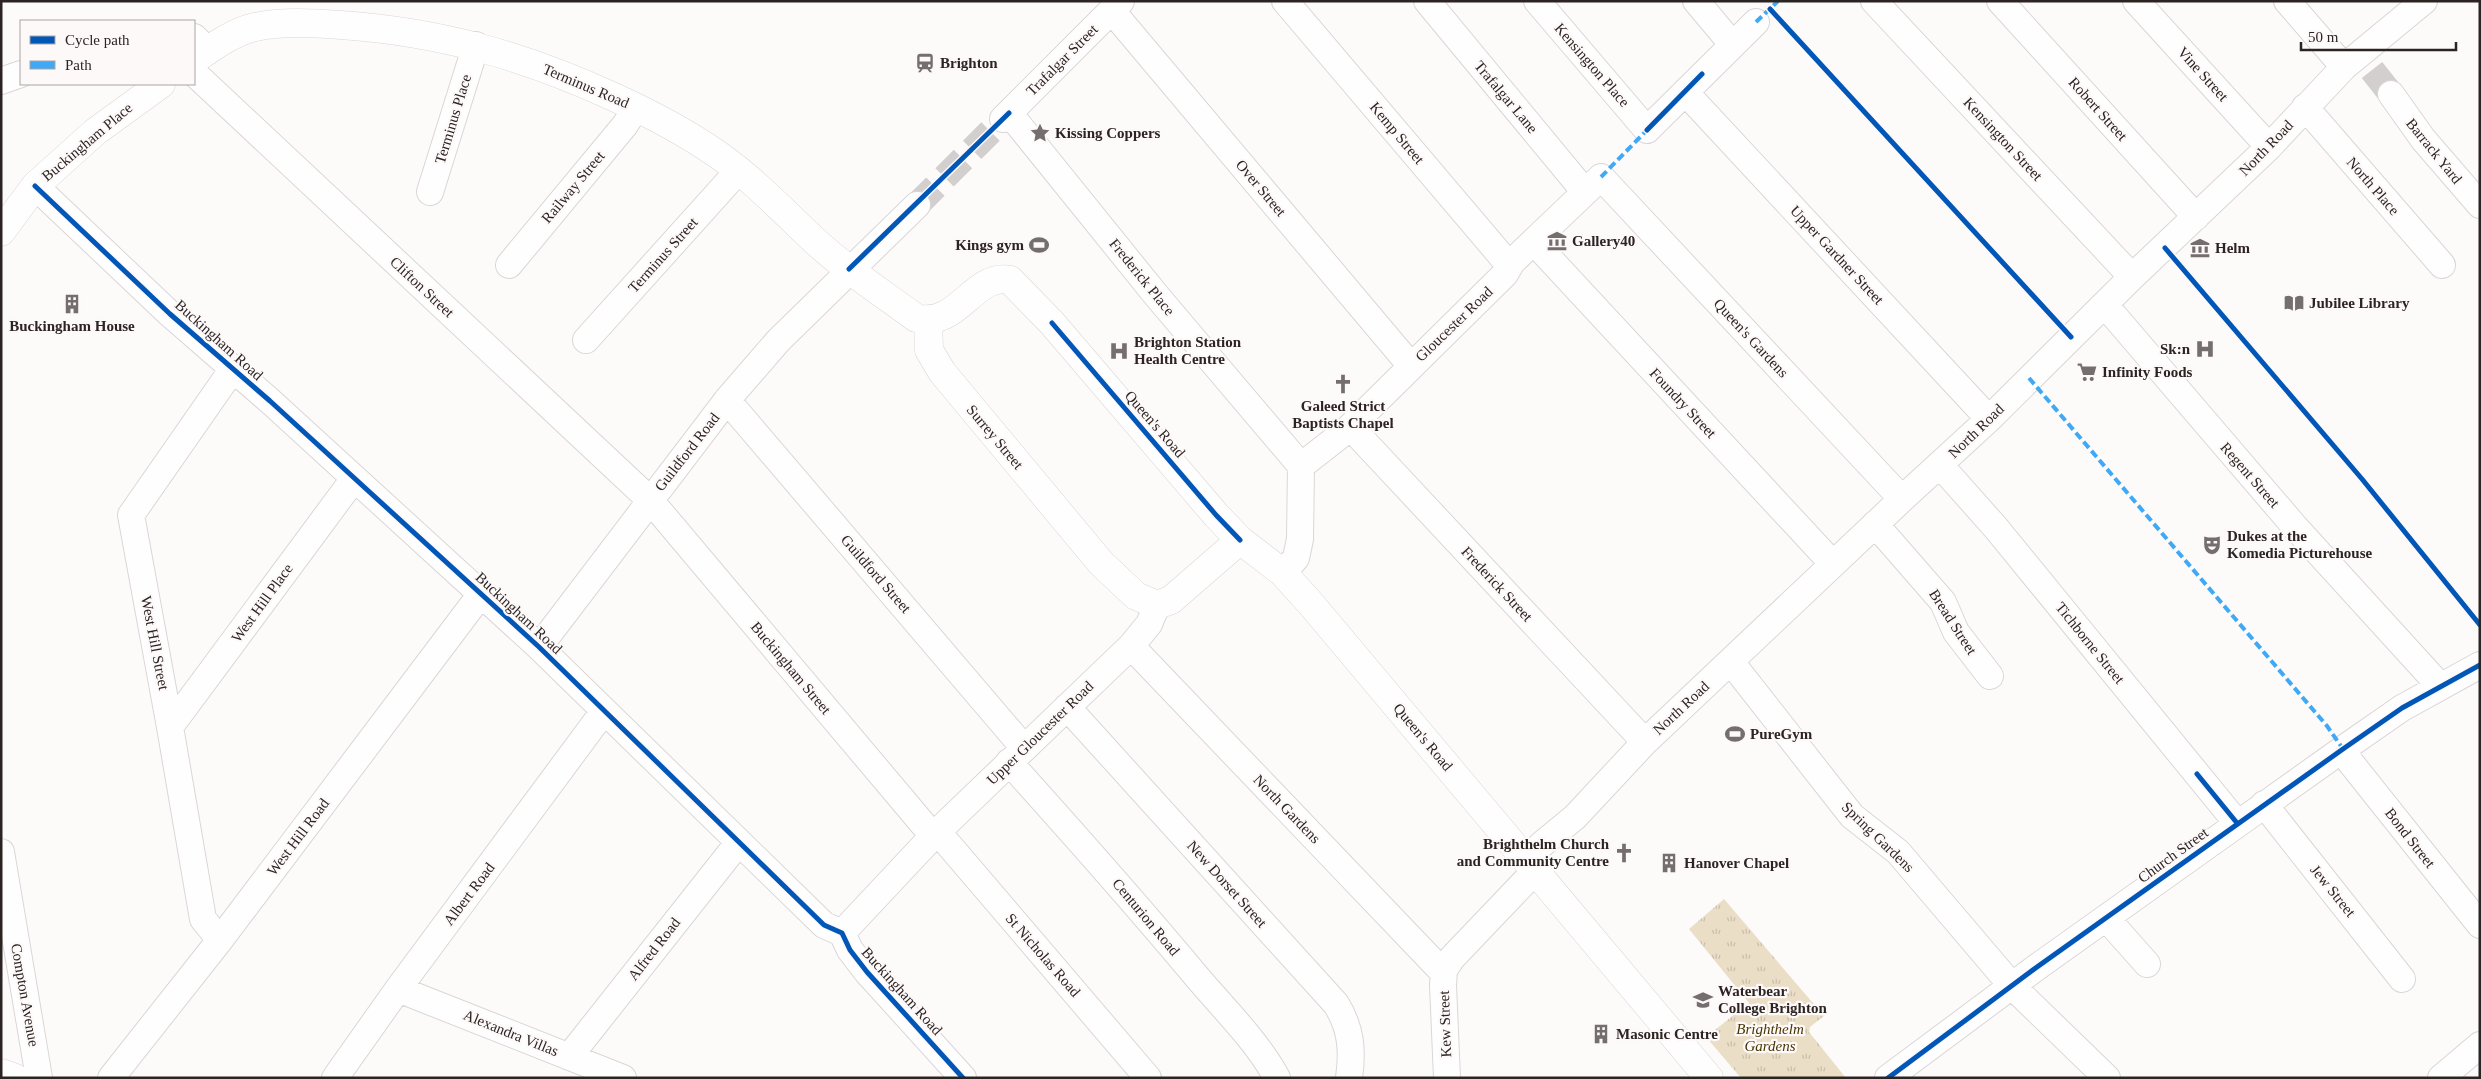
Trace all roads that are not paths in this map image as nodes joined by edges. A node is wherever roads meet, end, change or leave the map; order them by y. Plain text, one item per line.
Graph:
1 (1285, 1) edge
2 (1427, 1) edge
3 (1537, 1) edge
4 (1696, 1) edge
5 (1874, 1) edge
6 (2000, 1) edge
7 (2136, 1) edge
8 (2287, 1) edge
9 (2424, 1) edge
10 (1116, 6) edge
11 (1756, 22) dead end
12 (1732, 44) junction
13 (476, 45) junction
14 (197, 55) edge
15 (2358, 64) junction
16 (20, 74) edge
17 (1, 81) edge
18 (160, 85) edge
19 (1684, 92) junction
20 (2391, 94) tunnel mouth
21 (2305, 107) junction
22 (636, 108) junction
23 (1006, 116) joint
24 (2269, 147) junction
25 (739, 170) junction
26 (1593, 184) junction
27 (35, 186) junction
28 (430, 192) dead end
29 (917, 204) tunnel mouth
30 (2480, 205) edge
31 (2196, 217) junction
32 (1, 232) edge
33 (1534, 242) junction
34 (509, 265) dead end
35 (1509, 265) junction
36 (2442, 265) dead end
37 (849, 269) junction
38 (2132, 277) junction
39 (2105, 305) junction
40 (928, 320) junction
41 (586, 340) dead end
42 (1411, 366) junction
43 (232, 370) junction
44 (727, 400) junction
45 (1989, 419) junction
46 (1347, 430) junction
47 (1940, 465) junction
48 (1301, 466) junction
49 (353, 480) junction
50 (1902, 499) junction
51 (650, 500) junction
52 (1875, 524) junction
53 (1240, 540) junction
54 (1832, 564) junction
55 (1283, 574) junction
56 (481, 594) junction
57 (1157, 605) junction
58 (1131, 646) junction
59 (539, 648) junction
60 (1731, 662) junction
61 (2480, 665) edge
62 (1990, 676) dead end
63 (2440, 686) junction
64 (1067, 707) junction
65 (604, 711) junction
66 (170, 727) junction
67 (1645, 742) junction
68 (2343, 749) junction
69 (1017, 755) junction
70 (2264, 804) junction
71 (2237, 823) junction
72 (935, 834) junction
73 (739, 842) junction
74 (1, 852) edge
75 (1531, 865) junction
76 (2107, 919) junction
77 (2480, 925) edge
78 (842, 933) junction
79 (220, 940) junction
80 (2147, 964) dead end
81 (1444, 970) junction
82 (2402, 979) dead end
83 (2012, 986) junction
84 (398, 989) junction
85 (2480, 1045) edge
86 (569, 1056) junction
87 (1, 1073) edge
88 (962, 1077) edge
89 (16, 1078) edge
90 (39, 1078) edge
91 (111, 1078) edge
92 (335, 1078) edge
93 (623, 1078) edge
94 (1148, 1078) edge
95 (1277, 1078) edge
96 (1349, 1078) edge
97 (1447, 1078) edge
98 (1709, 1078) edge
99 (1889, 1078) edge
100 (2107, 1078) edge
101 (2441, 1078) edge

1 - 35 street, Kemp Street
2 - 26 street, Trafalgar Lane
3 - 19 street, Kensington Place
4 - 12 street
5 - 38 street, Kensington Street
6 - 31 street, Robert Street
7 - 24 street, Vine Street
8 - 15 street
9 - 15 street, North Road
10 - 23 street, Trafalgar Street
10 - 42 street, Over Street
11 - 12 street
12 - 19 street
13 - 14 main road, Terminus Road
13 - 22 main road, Terminus Road
13 - 28 street, Terminus Place
14 - 51 street, Clifton Street
15 - 21 street, North Road
16 - 17 street
18 - 27 main road, Buckingham Place
19 - 45 street, Upper Gardner Street
20 - 30 street, Barrack Yard
21 - 24 street, North Road
21 - 36 street, North Place
22 - 25 main road, Terminus Road
22 - 34 street, Railway Street
23 - 48 street, Frederick Place
24 - 31 street, North Road
25 - 37 main road, Terminus Road
25 - 41 street, Terminus Street
26 - 33 street, Gloucester Road
26 - 50 street, Queen's Gardens
27 - 32 main road, Buckingham Place
27 - 43 street, Buckingham Road
29 - 37 street
31 - 38 street, North Road
33 - 35 street, Gloucester Road
33 - 54 street, Foundry Street
35 - 42 street, Gloucester Road
37 - 40 main road
37 - 44 street, Guildford Road
38 - 39 street, North Road
39 - 45 street, North Road
39 - 63 street, Regent Street
40 - 53 main road, Queen's Road
40 - 57 main road, Surrey Street
42 - 46 street, Gloucester Road
43 - 49 street, Buckingham Road
43 - 66 street, West Hill Street
44 - 51 street, Guildford Road
44 - 69 street, Guildford Street
45 - 47 street, North Road
46 - 48 street, Gloucester Road
46 - 67 street, Frederick Street
47 - 50 street, North Road
47 - 71 street, Tichborne Street
48 - 55 street
49 - 56 street, Buckingham Road
49 - 66 street, West Hill Place
50 - 52 street, North Road
51 - 59 street, Guildford Road
51 - 72 street, Buckingham Street
52 - 54 street, North Road
52 - 62 street, Bread Street
53 - 55 main road, Queen's Road
53 - 57 main road
54 - 60 street, North Road
55 - 75 main road, Queen's Road
56 - 59 street, Buckingham Road
56 - 79 street, West Hill Road
57 - 58 street, Upper Gloucester Road
58 - 64 street, Upper Gloucester Road
58 - 81 street, North Gardens
59 - 65 street, Buckingham Road
60 - 67 street, North Road
60 - 83 street, Spring Gardens
61 - 63 street, Church Street
63 - 68 street, Church Street
64 - 69 street, Upper Gloucester Road
64 - 96 street, New Dorset Street
65 - 73 street, Buckingham Road
65 - 84 street, Albert Road
66 - 79 street, West Hill Street
67 - 75 street, North Road
68 - 70 street, Church Street
68 - 77 street, Bond Street
69 - 72 street, Upper Gloucester Road
69 - 95 street, Centurion Road
70 - 71 street, Church Street
70 - 82 street, Jew Street
71 - 76 street, Church Street
72 - 78 street, Upper Gloucester Road
72 - 94 street, St Nicholas Road
73 - 78 street, Buckingham Road
73 - 86 street, Alfred Road
74 - 90 street, Compton Avenue
75 - 81 street, North Road
75 - 98 main road, Queen's Road
76 - 80 street
76 - 83 street, Church Street
78 - 88 street, Buckingham Road
79 - 91 street, West Hill Road
81 - 97 street, Kew Street
83 - 99 street, Church Street
83 - 100 street, Spring Gardens
84 - 86 street, Alexandra Villas
84 - 92 street, Albert Road
85 - 101 street
86 - 93 street, Alexandra Villas
87 - 89 main road

